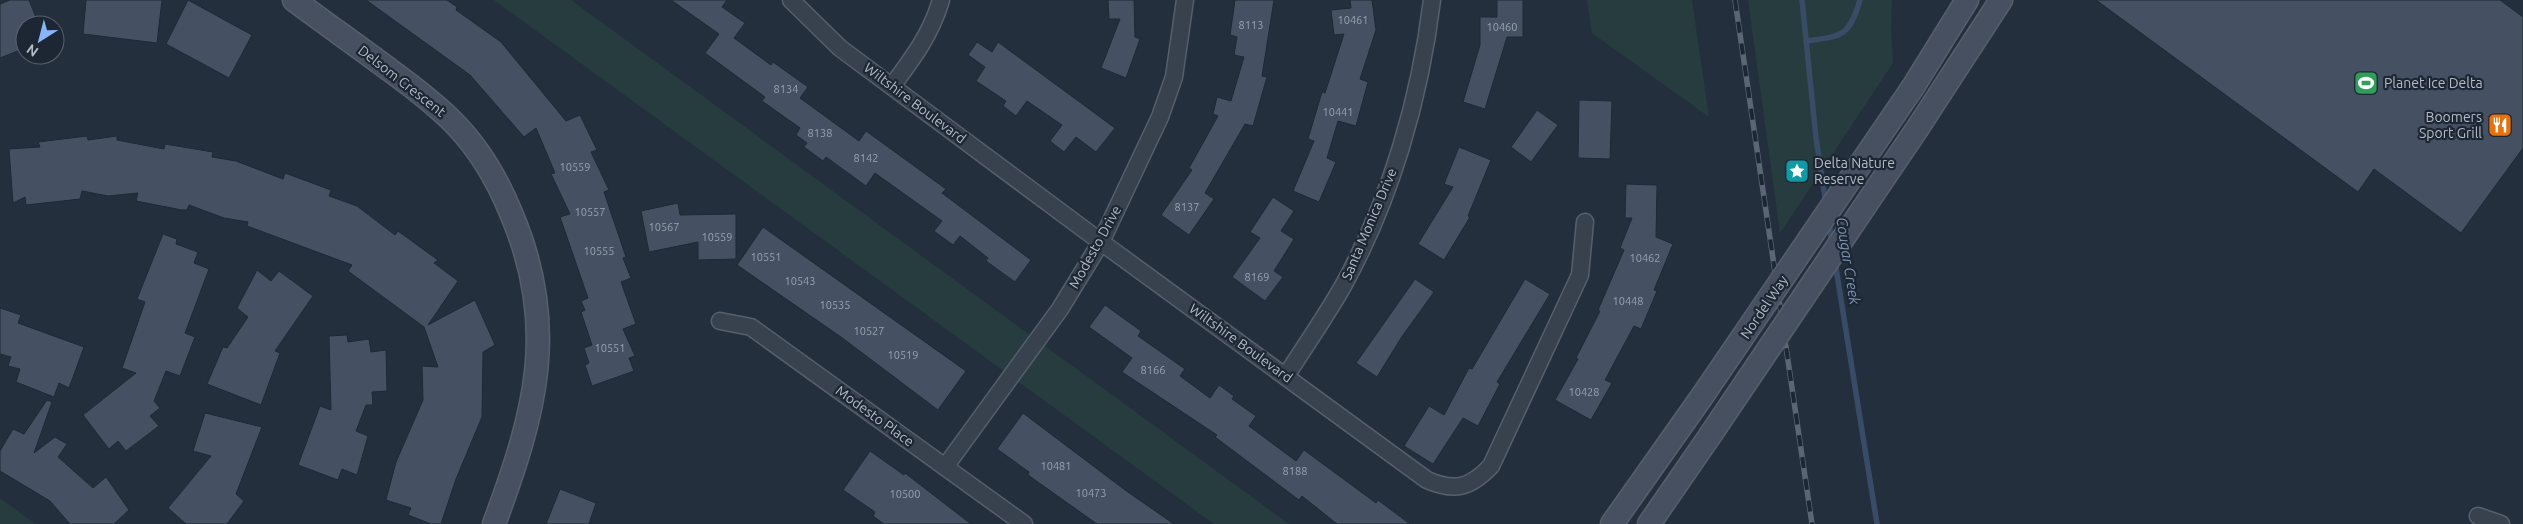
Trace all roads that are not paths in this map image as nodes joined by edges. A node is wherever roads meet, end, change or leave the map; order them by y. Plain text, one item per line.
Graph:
1 (294, 0) edge
2 (791, 0) edge
3 (940, 0) edge
4 (1185, 0) edge
5 (1432, 0) edge
6 (1967, 0) edge
7 (2001, 0) edge
8 (892, 86) junction
9 (1584, 222) dead end
10 (1101, 242) junction
11 (720, 321) dead end
12 (1286, 376) junction
13 (945, 466) junction
14 (2478, 516) dead end
15 (494, 524) edge
16 (1024, 524) edge
17 (1612, 524) edge
18 (1649, 524) edge
19 (2501, 524) edge

1 - 15 main road, Delsom Crescent
2 - 8 street, Wiltshire Boulevard
3 - 8 street
4 - 10 street, Modesto Drive
5 - 12 street, Santa Monica Drive
6 - 17 main road, Nordel Way, bridge
7 - 18 main road, Nordel Way, bridge
8 - 10 street, Wiltshire Boulevard
9 - 12 street, Wiltshire Boulevard
10 - 12 street, Wiltshire Boulevard
10 - 13 street, Modesto Drive
11 - 13 street, Modesto Place
13 - 16 street, Modesto Place
14 - 19 street

